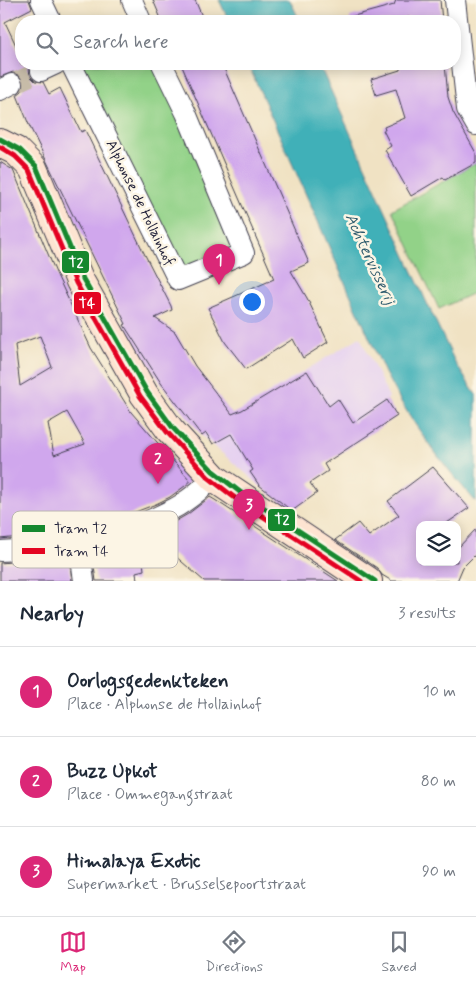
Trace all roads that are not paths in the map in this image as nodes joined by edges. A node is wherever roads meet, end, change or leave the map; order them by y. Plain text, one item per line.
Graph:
1 (41, 0) edge
2 (132, 0) edge
3 (454, 0) edge
4 (48, 15) edge
5 (138, 15) edge
6 (456, 15) edge
7 (461, 59) edge
8 (74, 70) edge
9 (165, 70) edge
10 (0, 125) edge
11 (476, 125) edge
12 (0, 137) edge
13 (0, 143) edge
14 (214, 478) junction
15 (168, 511) edge
16 (82, 568) edge
17 (84, 581) edge
18 (368, 581) edge

1 - 4 street
2 - 5 street
3 - 6 street
7 - 11 street
8 - 9 street, Alphonse de Hollainhof
10 - 12 street
13 - 14 street
14 - 15 street
14 - 18 street
16 - 17 street

